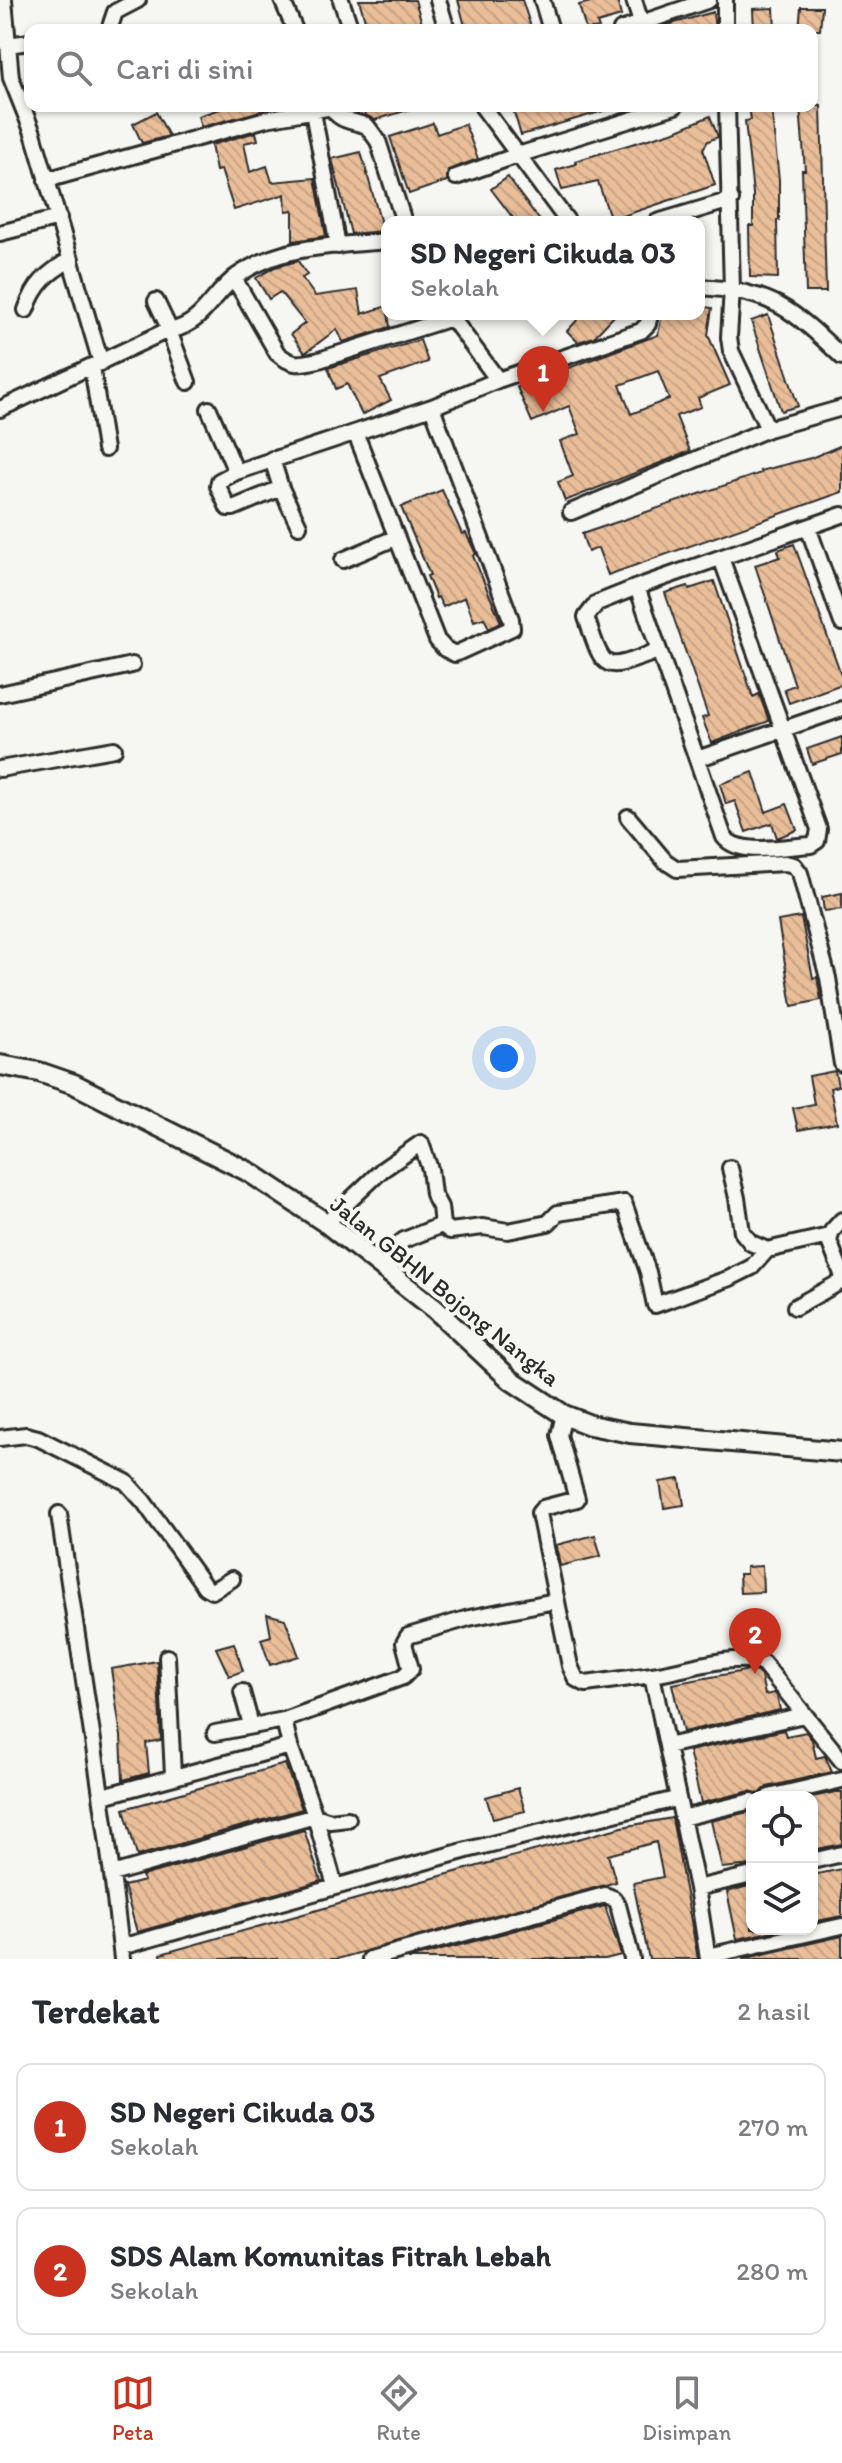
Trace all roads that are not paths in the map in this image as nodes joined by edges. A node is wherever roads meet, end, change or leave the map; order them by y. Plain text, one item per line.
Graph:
1 (4, 0) edge
2 (138, 0) edge
3 (282, 0) edge
4 (341, 0) edge
5 (438, 0) edge
6 (542, 0) edge
7 (634, 0) edge
8 (709, 0) edge
9 (725, 0) edge
10 (113, 6) edge
11 (641, 23) junction
12 (292, 24) edge
13 (349, 24) edge
14 (445, 24) edge
15 (549, 24) edge
16 (638, 24) edge
17 (725, 24) edge
18 (24, 43) edge
19 (7, 45) junction
20 (24, 110) edge
21 (25, 112) edge
22 (313, 112) joint
23 (334, 112) edge
24 (486, 112) edge
25 (656, 112) edge
26 (727, 112) edge
27 (518, 155) junction
28 (456, 177) dead end
29 (46, 180) junction
30 (731, 200) junction
31 (402, 216) edge
32 (564, 216) edge
33 (677, 216) edge
34 (59, 218) junction
35 (0, 233) edge
36 (381, 242) edge
37 (338, 246) junction
38 (71, 259) junction
39 (234, 278) junction
40 (705, 287) edge
41 (732, 289) junction
42 (156, 301) dead end
43 (26, 310) dead end
44 (438, 320) edge
45 (453, 320) edge
46 (649, 320) edge
47 (170, 329) junction
48 (842, 357) edge
49 (96, 365) junction
50 (498, 380) junction
51 (188, 382) dead end
52 (432, 407) junction
53 (842, 408) edge
54 (0, 409) edge
55 (209, 409) dead end
56 (768, 429) junction
57 (356, 434) junction
58 (105, 449) dead end
59 (272, 459) junction
60 (236, 472) junction
61 (281, 488) junction
62 (571, 512) dead end
63 (842, 515) edge
64 (299, 526) dead end
65 (808, 527) junction
66 (395, 538) junction
67 (721, 558) junction
68 (343, 560) dead end
69 (637, 587) junction
70 (842, 623) edge
71 (658, 651) junction
72 (132, 665) dead end
73 (0, 694) edge
74 (842, 709) edge
75 (783, 730) junction
76 (114, 749) dead end
77 (697, 759) junction
78 (0, 769) edge
79 (628, 817) dead end
80 (835, 976) edge
81 (842, 1064) edge
82 (0, 1065) edge
83 (730, 1168) dead end
84 (842, 1220) edge
85 (326, 1223) junction
86 (442, 1225) junction
87 (829, 1236) junction
88 (767, 1250) junction
89 (377, 1262) junction
90 (842, 1274) edge
91 (842, 1281) edge
92 (795, 1307) dead end
93 (564, 1415) junction
94 (0, 1438) edge
95 (842, 1452) edge
96 (59, 1514) dead end
97 (232, 1579) dead end
98 (555, 1601) junction
99 (167, 1657) dead end
100 (652, 1675) junction
101 (242, 1692) dead end
102 (804, 1715) junction
103 (284, 1720) junction
104 (251, 1725) junction
105 (215, 1733) dead end
106 (290, 1746) junction
107 (667, 1746) junction
108 (842, 1761) edge
109 (173, 1775) junction
110 (842, 1780) edge
111 (795, 1791) edge
112 (103, 1796) junction
113 (676, 1799) junction
114 (746, 1802) edge
115 (315, 1816) junction
116 (682, 1818) junction
117 (348, 1819) dead end
118 (842, 1854) edge
119 (818, 1860) edge
120 (112, 1874) junction
121 (746, 1876) edge
122 (335, 1886) junction
123 (697, 1888) junction
124 (842, 1926) edge
125 (121, 1953) edge
126 (708, 1958) edge
127 (370, 1959) edge
128 (632, 1959) edge

1 - 19 street
2 - 10 street
3 - 12 street
4 - 13 street
5 - 14 street
6 - 15 street
7 - 11 street
8 - 11 street
9 - 17 street
11 - 16 street
18 - 19 street
19 - 20 street
21 - 29 street
22 - 29 street
22 - 37 street
23 - 31 street
24 - 27 street
25 - 27 street
26 - 30 street
27 - 28 street
27 - 32 street
29 - 34 street
30 - 33 street
30 - 41 street
34 - 35 street
34 - 38 street
36 - 37 street
37 - 39 street
38 - 43 street
38 - 49 street
39 - 44 street
39 - 47 street
40 - 41 street
41 - 48 street
41 - 56 street
42 - 47 street
45 - 50 street
46 - 50 street
47 - 49 street
47 - 51 street
49 - 54 street
49 - 58 street
50 - 52 street
52 - 57 street
52 - 66 street
53 - 56 street
55 - 60 street
56 - 62 street
57 - 59 street
57 - 66 street
59 - 60 street
59 - 61 street
60 - 61 street
61 - 64 street
63 - 65 street
65 - 67 street
65 - 70 street
66 - 68 street
67 - 69 street
67 - 75 street
69 - 71 street
69 - 71 street
71 - 77 street
72 - 73 street
74 - 75 street
75 - 77 street
75 - 77 street
76 - 78 street
79 - 80 street
80 - 81 street
82 - 85 street, Jalan GBHN Bojong Nangka
83 - 88 street
84 - 87 street
85 - 86 street
85 - 89 street, Jalan GBHN Bojong Nangka
86 - 88 street
86 - 89 street
87 - 88 street
87 - 90 street
89 - 93 street, Jalan GBHN Bojong Nangka
91 - 92 street
93 - 95 street, Jalan GBHN Bojong Nangka
93 - 98 street
94 - 97 street
96 - 112 street
98 - 100 street
98 - 103 street
99 - 109 street
100 - 102 street
100 - 107 street
101 - 104 street
102 - 107 street
102 - 108 street
103 - 104 street
103 - 106 street
104 - 105 street
106 - 109 street
106 - 115 street
107 - 113 street
109 - 112 street
110 - 111 street
112 - 120 street
113 - 116 street
113 - 122 street
114 - 116 street
115 - 117 street
115 - 120 street
115 - 122 street
116 - 123 street
118 - 119 street
120 - 125 street
121 - 123 street
122 - 125 street
123 - 126 street
124 - 126 street
127 - 128 street

